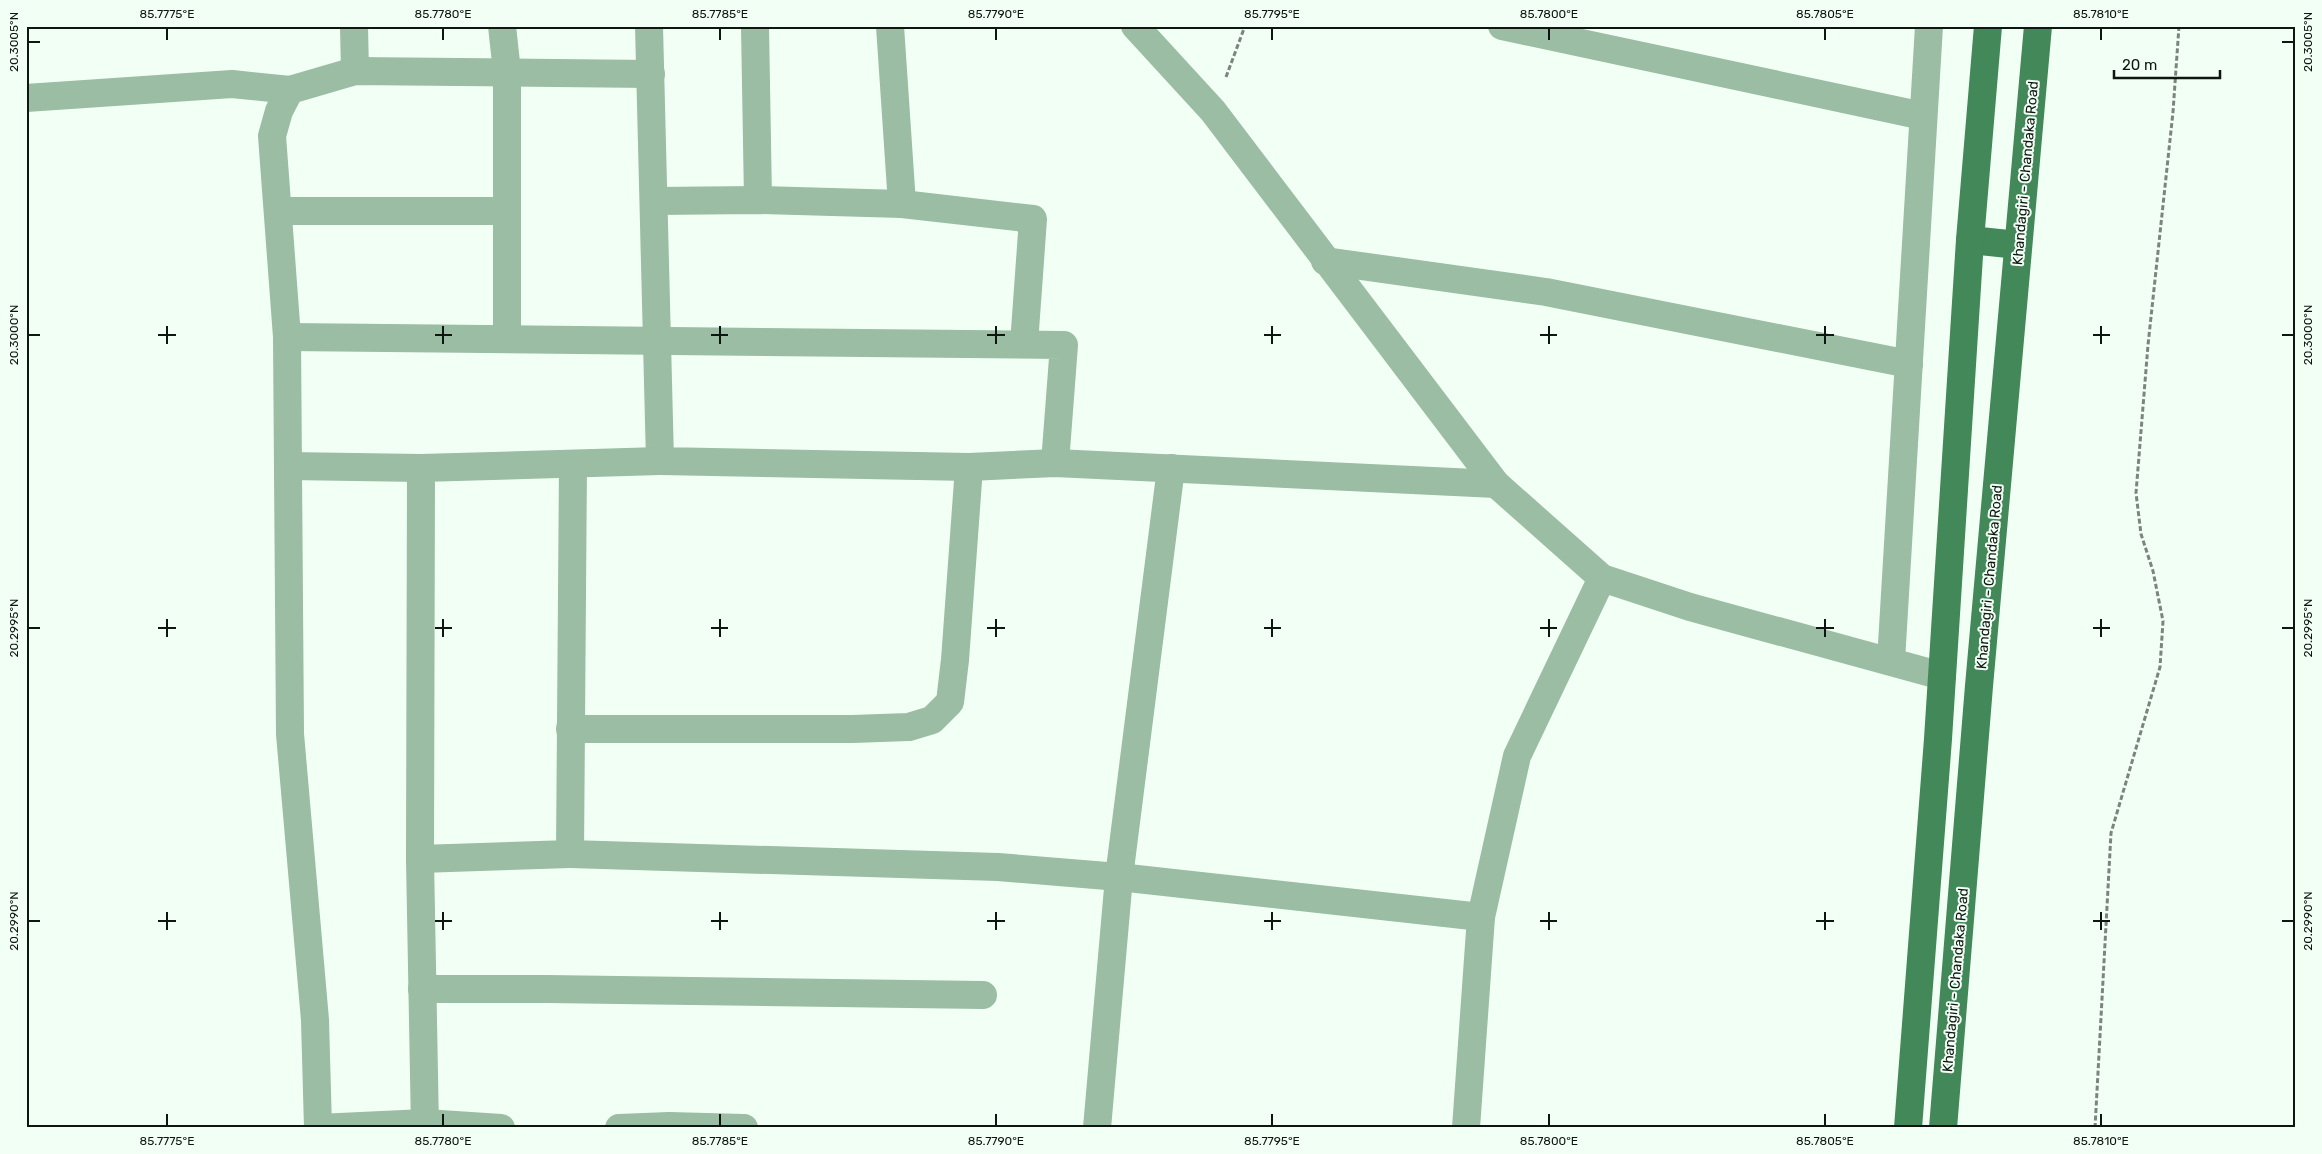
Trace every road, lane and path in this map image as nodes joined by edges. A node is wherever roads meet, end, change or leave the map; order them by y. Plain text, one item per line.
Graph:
1 (354, 26) edge
2 (502, 26) edge
3 (649, 26) edge
4 (755, 26) edge
5 (890, 26) edge
6 (1136, 26) edge
7 (1245, 26) edge
8 (1502, 26) edge
9 (1929, 26) edge
10 (1988, 26) edge
11 (2038, 26) edge
12 (2179, 26) edge
13 (355, 71) junction
14 (507, 72) junction
15 (650, 74) junction
16 (290, 90) junction
17 (26, 98) edge
18 (1213, 111) junction
19 (1923, 116) junction
20 (758, 200) junction
21 (654, 201) junction
22 (902, 204) junction
23 (278, 211) junction
24 (507, 211) junction
25 (1970, 240) junction
26 (2018, 245) junction
27 (1325, 260) junction
28 (287, 337) junction
29 (507, 338) junction
30 (658, 339) junction
31 (1024, 344) junction
32 (1908, 364) junction
33 (660, 461) junction
34 (1055, 463) junction
35 (573, 464) junction
36 (288, 466) junction
37 (970, 467) junction
38 (421, 468) junction
39 (1171, 468) junction
40 (1496, 484) junction
41 (1602, 578) junction
42 (1891, 661) junction
43 (1942, 676) junction
44 (570, 729) junction
45 (570, 854) junction
46 (420, 859) junction
47 (1119, 877) junction
48 (1481, 917) junction
49 (422, 989) junction
50 (983, 995) dead end
51 (425, 1126) edge
52 (690, 1127) edge
53 (318, 1128) edge
54 (501, 1128) edge
55 (619, 1128) edge
56 (744, 1128) edge
57 (1097, 1128) edge
58 (1466, 1128) edge
59 (1908, 1128) edge
60 (1943, 1128) edge
61 (2095, 1128) edge

1 - 13 street
2 - 14 street
3 - 15 street
4 - 20 street
5 - 22 street
6 - 18 street
7 - 18 path
8 - 19 street
9 - 19 street
10 - 25 main road
11 - 26 main road, Khandagiri - Chandaka Road
12 - 61 path
13 - 14 street
13 - 16 street
14 - 15 street
14 - 24 street
15 - 21 street
16 - 17 street
16 - 23 street
18 - 27 street
19 - 32 street
20 - 21 street
20 - 22 street
21 - 30 street
22 - 31 street
23 - 24 street
23 - 28 street
24 - 29 street
25 - 26 main road
25 - 43 main road
26 - 60 main road, Khandagiri - Chandaka Road
27 - 32 street
27 - 40 street
28 - 29 street
28 - 36 street
29 - 30 street
30 - 31 street
30 - 33 street
31 - 34 street
32 - 42 street
33 - 35 street
33 - 37 street
34 - 37 street
34 - 39 street
35 - 38 street
35 - 44 street
36 - 38 street
36 - 53 street
37 - 44 street
38 - 46 street
39 - 40 street
39 - 47 street
40 - 41 street
41 - 42 street
41 - 48 street
42 - 43 street
43 - 59 main road
44 - 45 street
45 - 46 street
45 - 47 street
46 - 49 street
47 - 48 street
47 - 57 street
48 - 58 street
49 - 50 street
49 - 51 street
51 - 53 street
51 - 54 street
52 - 55 street
52 - 56 street

